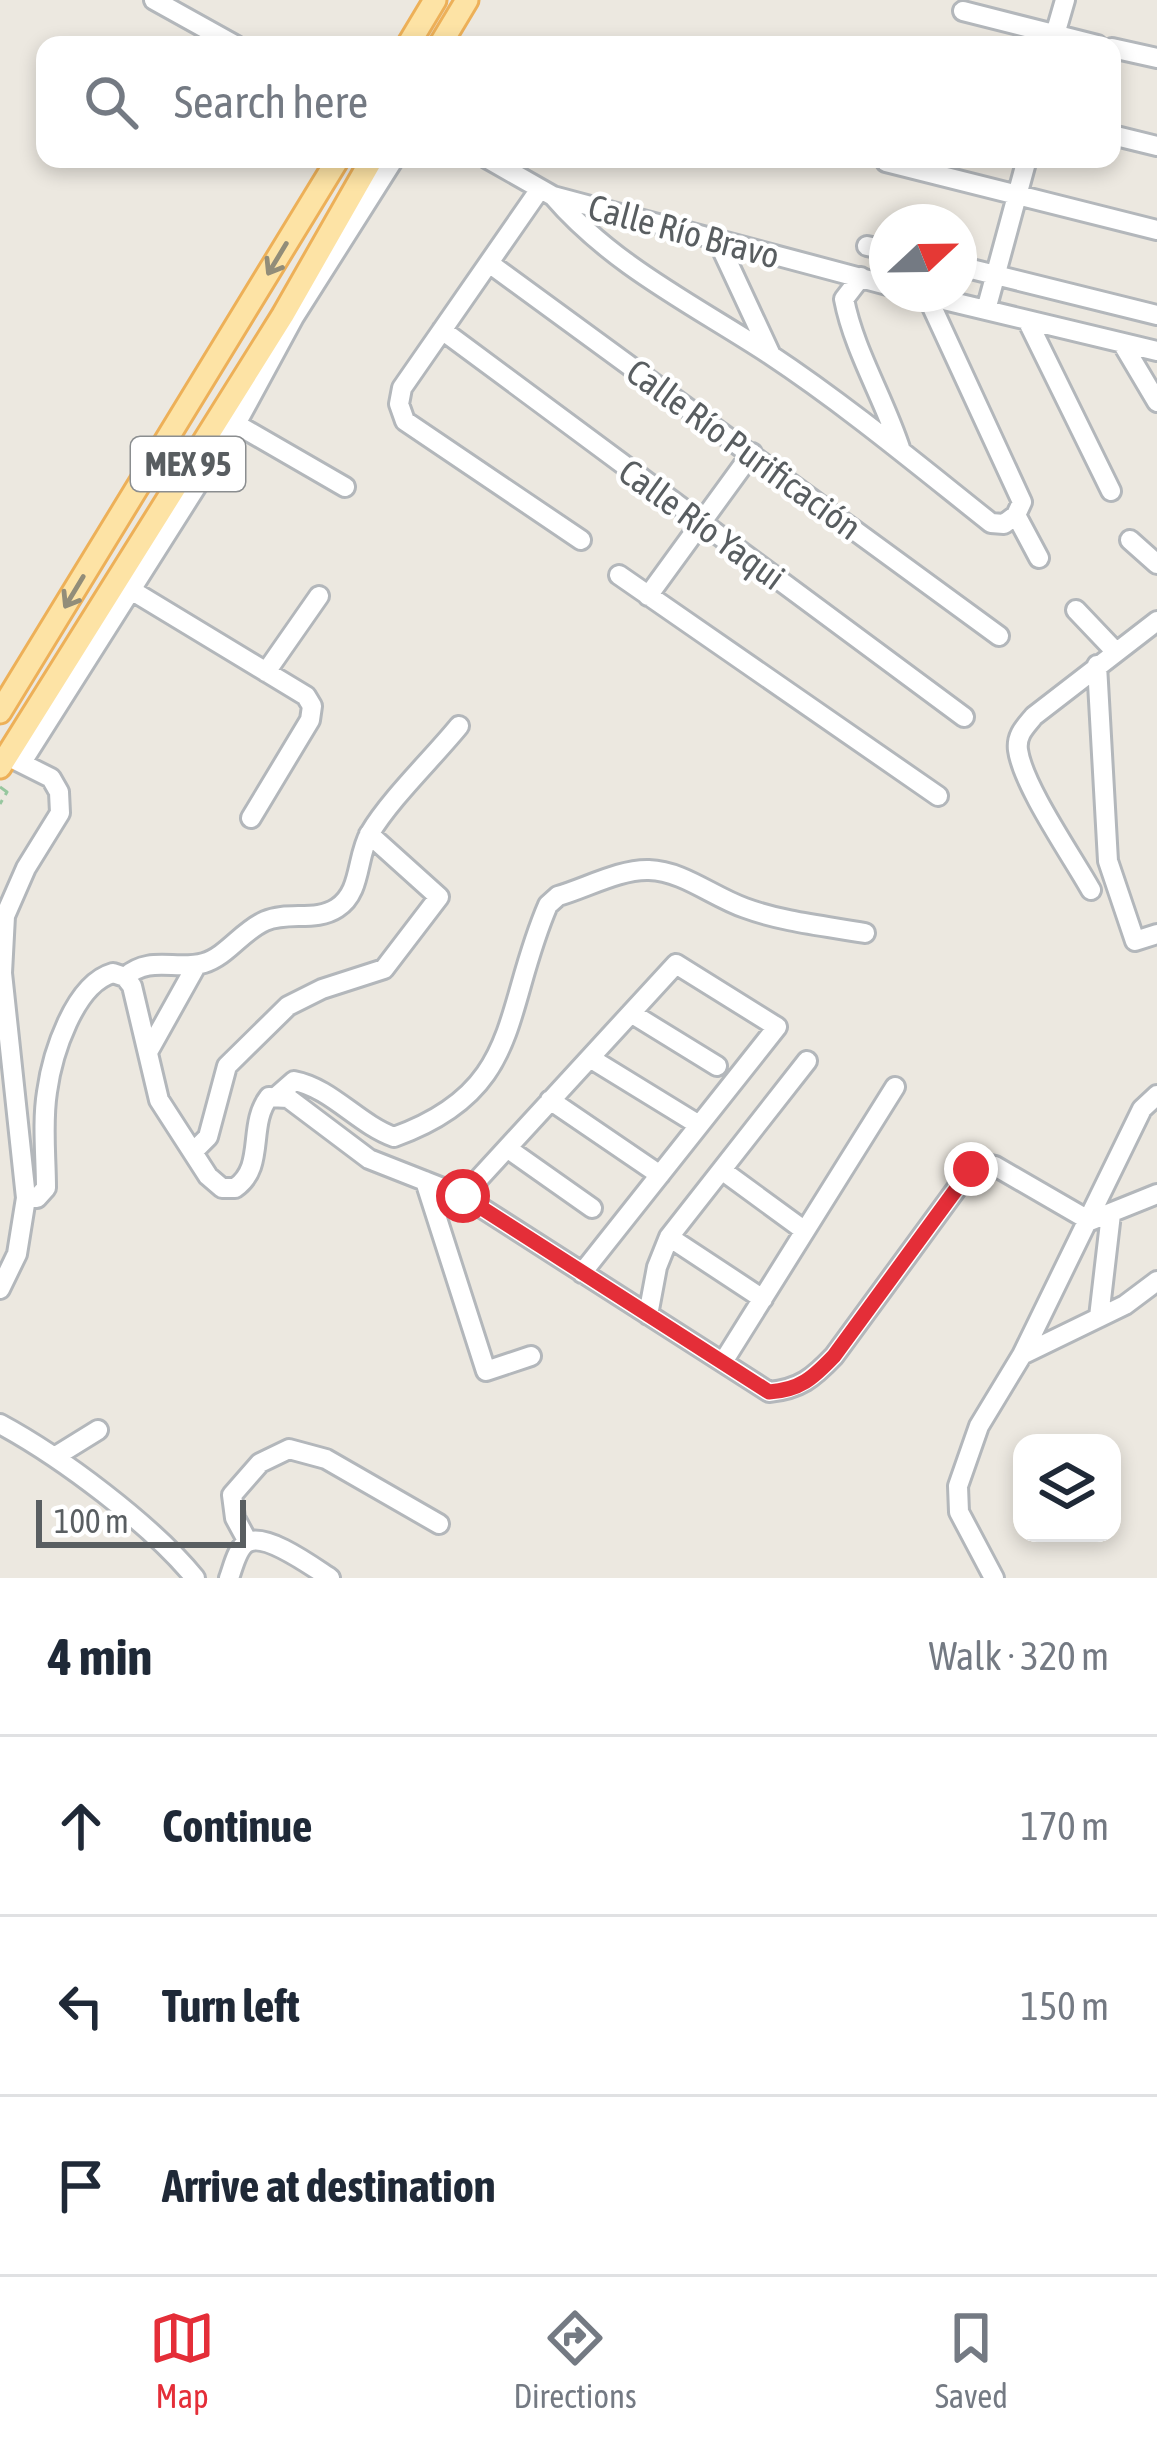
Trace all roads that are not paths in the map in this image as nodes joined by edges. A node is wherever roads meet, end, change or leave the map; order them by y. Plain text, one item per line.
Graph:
1 (154, 0) edge
2 (435, 0) edge
3 (467, 0) edge
4 (1065, 0) edge
5 (963, 11) dead end
6 (219, 36) edge
7 (413, 36) edge
8 (445, 36) edge
9 (1041, 36) edge
10 (1054, 36) edge
11 (1121, 50) edge
12 (1157, 58) edge
13 (1121, 137) edge
14 (1157, 146) edge
15 (332, 168) edge
16 (367, 168) edge
17 (388, 168) edge
18 (504, 168) edge
19 (910, 168) edge
20 (1024, 168) edge
21 (547, 192) junction
22 (1017, 195) junction
23 (1157, 230) edge
24 (717, 239) junction
25 (489, 262) junction
26 (977, 270) edge
27 (996, 275) junction
28 (861, 277) junction
29 (869, 279) edge
30 (977, 308) edge
31 (986, 310) junction
32 (931, 312) edge
33 (1157, 316) edge
34 (1028, 322) junction
35 (442, 330) junction
36 (1122, 343) junction
37 (1157, 352) edge
38 (771, 356) junction
39 (1157, 402) edge
40 (236, 424) junction
41 (901, 451) junction
42 (752, 453) junction
43 (345, 487) dead end
44 (1112, 491) dead end
45 (1016, 515) junction
46 (702, 524) junction
47 (581, 540) dead end
48 (1130, 540) dead end
49 (1039, 558) dead end
50 (1157, 564) edge
51 (619, 575) dead end
52 (131, 590) junction
53 (319, 596) dead end
54 (648, 596) junction
55 (1076, 610) dead end
56 (1157, 621) edge
57 (998, 636) dead end
58 (1115, 651) junction
59 (1096, 665) junction
60 (266, 672) junction
61 (0, 712) edge
62 (964, 717) dead end
63 (459, 726) dead end
64 (9, 762) edge
65 (938, 796) dead end
66 (251, 818) dead end
67 (369, 834) junction
68 (1091, 890) dead end
69 (865, 933) dead end
70 (1157, 934) edge
71 (196, 965) junction
72 (124, 977) junction
73 (631, 1013) junction
74 (148, 1052) junction
75 (590, 1058) junction
76 (807, 1061) dead end
77 (717, 1066) dead end
78 (895, 1087) dead end
79 (278, 1095) junction
80 (1157, 1095) edge
81 (550, 1100) junction
82 (699, 1125) junction
83 (507, 1148) junction
84 (193, 1152) junction
85 (723, 1171) junction
86 (660, 1175) junction
87 (425, 1181) junction
88 (1157, 1194) edge
89 (463, 1196) junction
90 (26, 1198) junction
91 (592, 1208) dead end
92 (1112, 1214) junction
93 (1090, 1222) junction
94 (806, 1231) junction
95 (669, 1237) junction
96 (582, 1273) junction
97 (1157, 1281) edge
98 (0, 1288) edge
99 (763, 1299) junction
100 (648, 1315) junction
101 (1099, 1317) junction
102 (1022, 1355) junction
103 (531, 1356) dead end
104 (723, 1362) junction
105 (0, 1424) edge
106 (98, 1430) dead end
107 (56, 1456) junction
108 (439, 1524) dead end
109 (248, 1542) junction
110 (195, 1578) edge
111 (229, 1578) edge
112 (330, 1578) edge
113 (994, 1578) edge

1 - 6 street
2 - 7 main road
3 - 8 main road
4 - 10 street
5 - 9 street
11 - 12 street
13 - 14 street
15 -> 61 main road, MEX 95
16 - 64 main road, MEX 95
17 - 40 street
18 - 21 street, Calle Río Bravo
19 - 22 street
20 - 22 street
21 - 24 street, Calle Río Bravo
21 - 25 street
21 - 38 street
22 - 23 street
22 - 27 street
24 - 28 street, Calle Río Bravo
24 - 38 street
25 - 35 street
25 - 42 street, Calle Río Purificación
26 - 27 street
27 - 31 street
27 - 33 street
28 - 29 street, Calle Río Bravo
28 - 41 street
30 - 31 street
31 - 34 street
32 - 45 street
34 - 36 street
34 - 44 street
35 - 46 street, Calle Río Yaqui
35 - 47 street
36 - 37 street
36 - 39 street
38 - 41 street
40 - 43 street
40 - 52 street
41 - 45 street
42 - 46 street
42 - 57 street, Calle Río Purificación
45 - 49 street
46 - 54 street
46 - 62 street, Calle Río Yaqui
48 - 50 street
51 - 54 street
52 - 60 street
52 - 64 street
53 - 60 street
54 - 65 street
55 - 58 street
56 - 58 street
58 - 59 street
59 - 68 street
59 - 70 street
60 - 66 street
63 - 67 street
64 - 90 street
67 - 71 street
67 - 84 street
69 - 79 street
71 - 72 street
71 - 74 street
72 - 74 street
72 - 90 street
73 - 75 street
73 - 77 street
73 - 82 street
74 - 84 street
75 - 81 street
75 - 82 street
76 - 85 street
78 - 94 street
79 - 84 street
79 - 87 street
80 - 93 street
81 - 83 street
81 - 86 street
82 - 86 street
83 - 89 street
83 - 91 street
85 - 94 street
85 - 95 street
86 - 96 street
87 - 89 street
87 - 103 street
88 - 92 street
89 - 96 street
90 - 98 street
92 - 93 street
92 - 101 street
93 - 102 street
93 - 104 street
94 - 99 street
95 - 99 street
95 - 100 street
96 - 100 street
97 - 101 street
99 - 104 street
100 - 104 street
101 - 102 street
102 - 113 street
105 - 107 street
106 - 107 street
107 - 110 street
108 - 109 street
109 - 111 street
109 - 112 street

